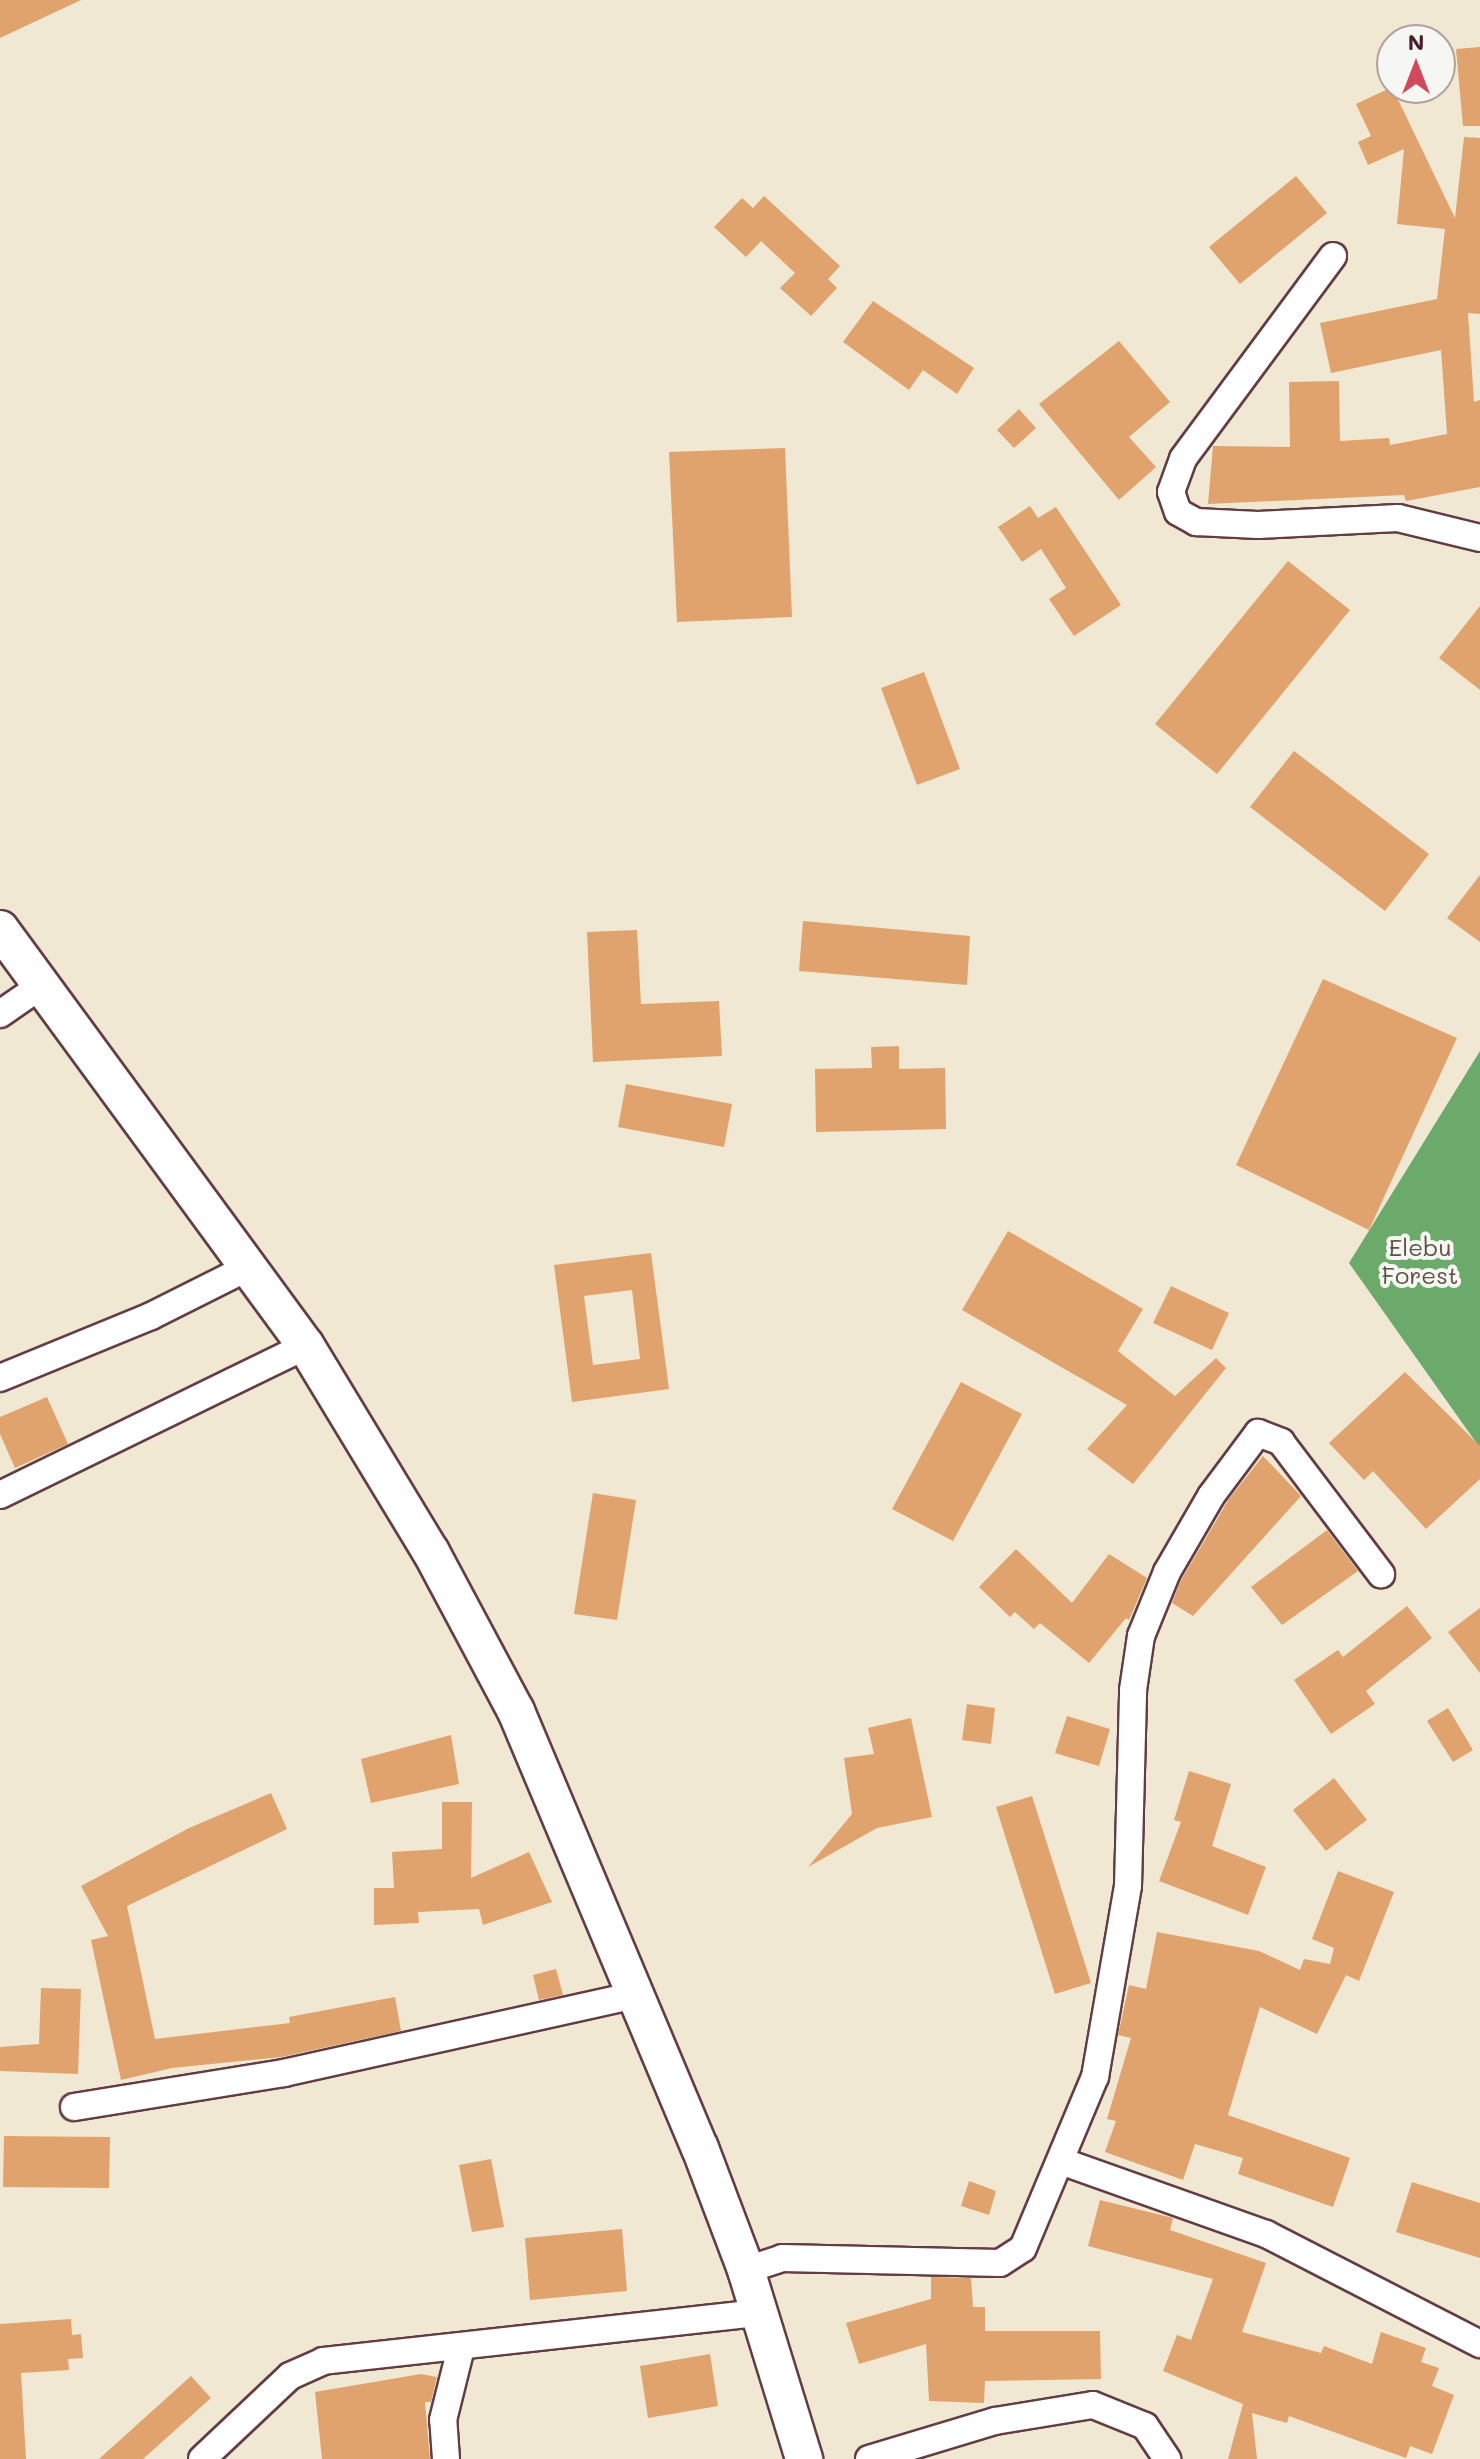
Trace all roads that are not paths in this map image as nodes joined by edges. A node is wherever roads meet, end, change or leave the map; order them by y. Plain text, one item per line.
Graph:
1 (1333, 256) dead end
2 (1480, 538) edge
3 (0, 929) edge
4 (42, 985) junction
5 (0, 1014) edge
6 (249, 1267) junction
7 (306, 1346) junction
8 (0, 1378) edge
9 (0, 1495) edge
10 (1381, 1574) dead end
11 (639, 1994) junction
12 (74, 2107) dead end
13 (1061, 2161) junction
14 (746, 2270) junction
15 (759, 2313) junction
16 (1480, 2344) edge
17 (461, 2348) junction
18 (202, 2459) edge
19 (446, 2459) edge
20 (804, 2459) edge
21 (869, 2459) edge
22 (1167, 2459) edge

1 - 2 street
3 - 4 main road
4 - 5 street
4 - 6 main road
6 - 7 main road
6 - 8 street
7 - 9 street
7 - 11 main road
10 - 13 street
11 - 12 street
11 - 14 main road
13 - 14 street
13 - 16 street
14 - 15 main road
15 - 17 street
15 - 20 main road
17 - 18 street
17 - 19 street
21 - 22 street

